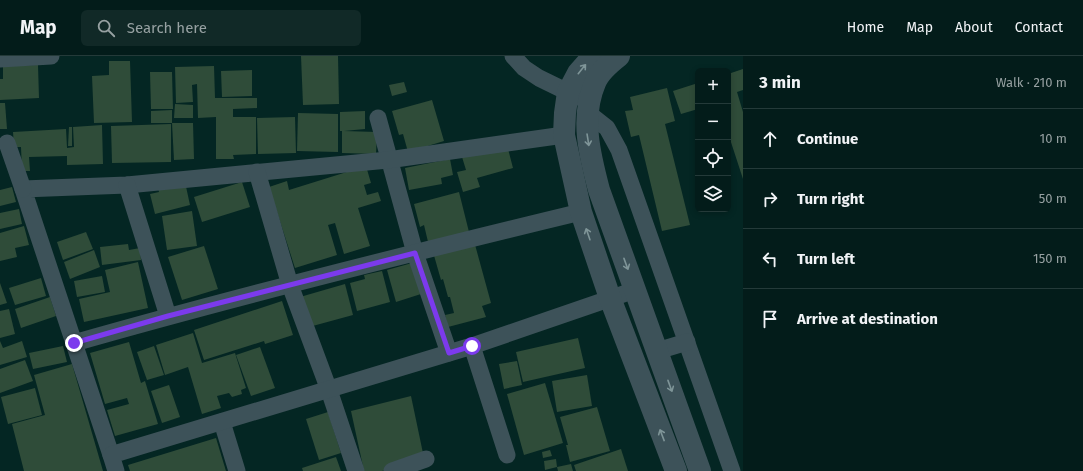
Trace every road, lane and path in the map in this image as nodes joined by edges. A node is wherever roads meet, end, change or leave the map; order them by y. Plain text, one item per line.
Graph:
1 (51, 56) edge
2 (513, 56) edge
3 (593, 56) edge
4 (619, 56) edge
5 (25, 57) edge
6 (0, 59) edge
7 (568, 92) junction
8 (588, 108) junction
9 (378, 118) dead end
10 (564, 135) junction
11 (7, 142) dead end
12 (388, 160) junction
13 (257, 172) junction
14 (127, 185) junction
15 (23, 189) junction
16 (581, 212) junction
17 (415, 253) junction
18 (290, 285) junction
19 (635, 290) junction
20 (610, 298) junction
21 (168, 316) junction
22 (687, 342) junction
23 (74, 343) junction
24 (472, 346) junction
25 (657, 351) junction
26 (449, 353) junction
27 (329, 390) junction
28 (222, 422) junction
29 (507, 455) dead end
30 (426, 459) dead end
31 (113, 463) edge
32 (238, 471) edge
33 (356, 471) edge
34 (392, 471) edge
35 (676, 471) edge
36 (700, 471) edge
37 (732, 471) edge

1 - 5 street
2 - 7 street
7 -> 3 street
4 - 8 street
5 - 6 street
7 - 8 street
7 - 10 street
8 -> 19 street
8 - 22 street
9 - 12 street
10 - 12 street
10 - 16 street
11 - 15 street
12 - 13 street
12 - 17 street
13 - 14 street
13 - 18 street
14 - 15 street
14 - 21 street
15 - 23 street
16 - 17 street
20 -> 16 street
17 - 18 street
17 - 26 street
18 - 21 street
18 - 27 street
19 - 20 street
19 - 25 street
20 - 24 street
35 -> 20 street
21 - 23 street
22 - 25 street
22 - 37 street
23 - 31 street
24 - 26 street
24 - 29 street
25 -> 36 street
26 - 27 street
27 - 28 street
27 - 33 street
28 - 31 street
28 - 32 street
30 - 34 street

